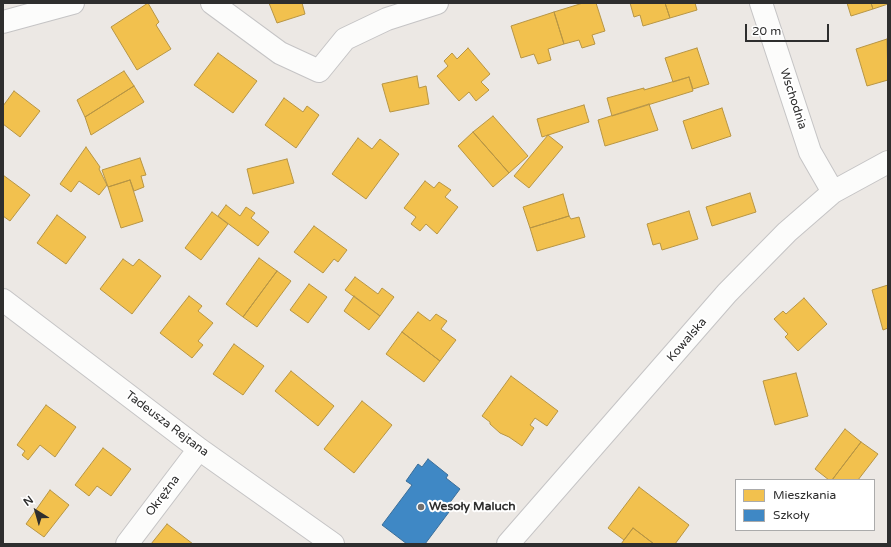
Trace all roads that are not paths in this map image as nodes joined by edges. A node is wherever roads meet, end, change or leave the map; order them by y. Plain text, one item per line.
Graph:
1 (73, 3) edge
2 (212, 3) edge
3 (437, 3) edge
4 (761, 3) edge
5 (3, 22) edge
6 (888, 162) edge
7 (833, 192) junction
8 (3, 300) edge
9 (199, 449) junction
10 (127, 544) edge
11 (333, 544) edge
12 (508, 544) edge

1 - 5 street
2 - 3 street
4 - 7 street, Wschodnia
6 - 7 street, Kowalska
7 - 12 street, Kowalska
8 - 9 street, Tadeusza Rejtana
9 - 10 street, Okrężna
9 - 11 street, Tadeusza Rejtana

